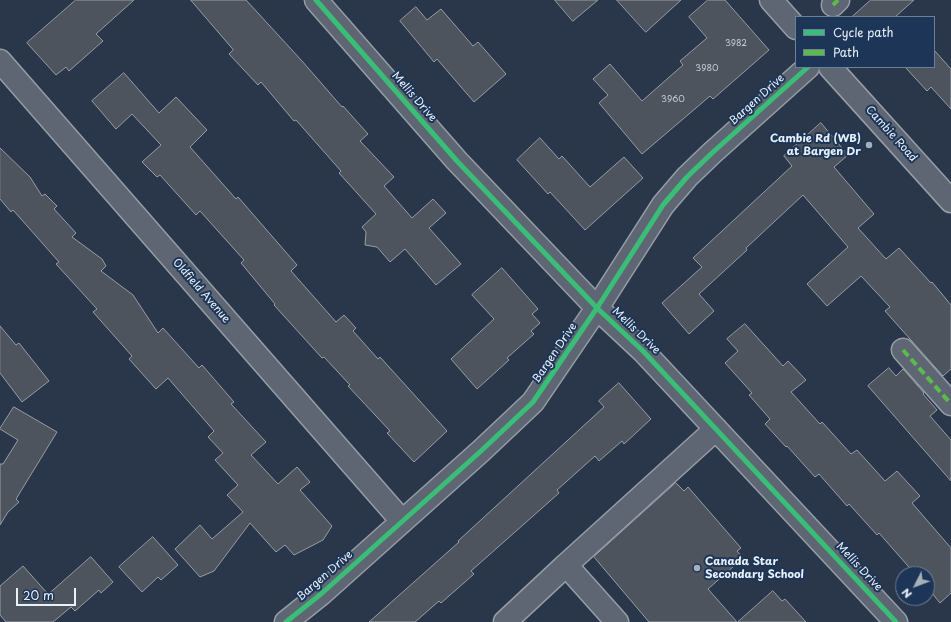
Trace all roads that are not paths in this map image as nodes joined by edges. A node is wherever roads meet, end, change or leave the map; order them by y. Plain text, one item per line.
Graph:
1 (316, 0) edge
2 (771, 0) edge
3 (795, 27) edge
4 (0, 61) edge
5 (807, 68) edge
6 (831, 68) edge
7 (950, 199) edge
8 (597, 308) junction
9 (903, 350) dead end
10 (950, 402) edge
11 (716, 428) junction
12 (402, 521) junction
13 (566, 565) junction
14 (286, 622) edge
15 (505, 622) edge
16 (617, 622) edge
17 (896, 622) edge

1 - 8 street, Mellis Drive
2 - 3 street
4 - 12 street, Oldfield Avenue
5 - 8 street, Bargen Drive
6 - 7 street, Cambie Road
8 - 11 street, Mellis Drive
8 - 12 street, Bargen Drive
9 - 10 street
11 - 13 street
11 - 17 street, Mellis Drive
12 - 14 street, Bargen Drive
13 - 15 street
13 - 16 street

